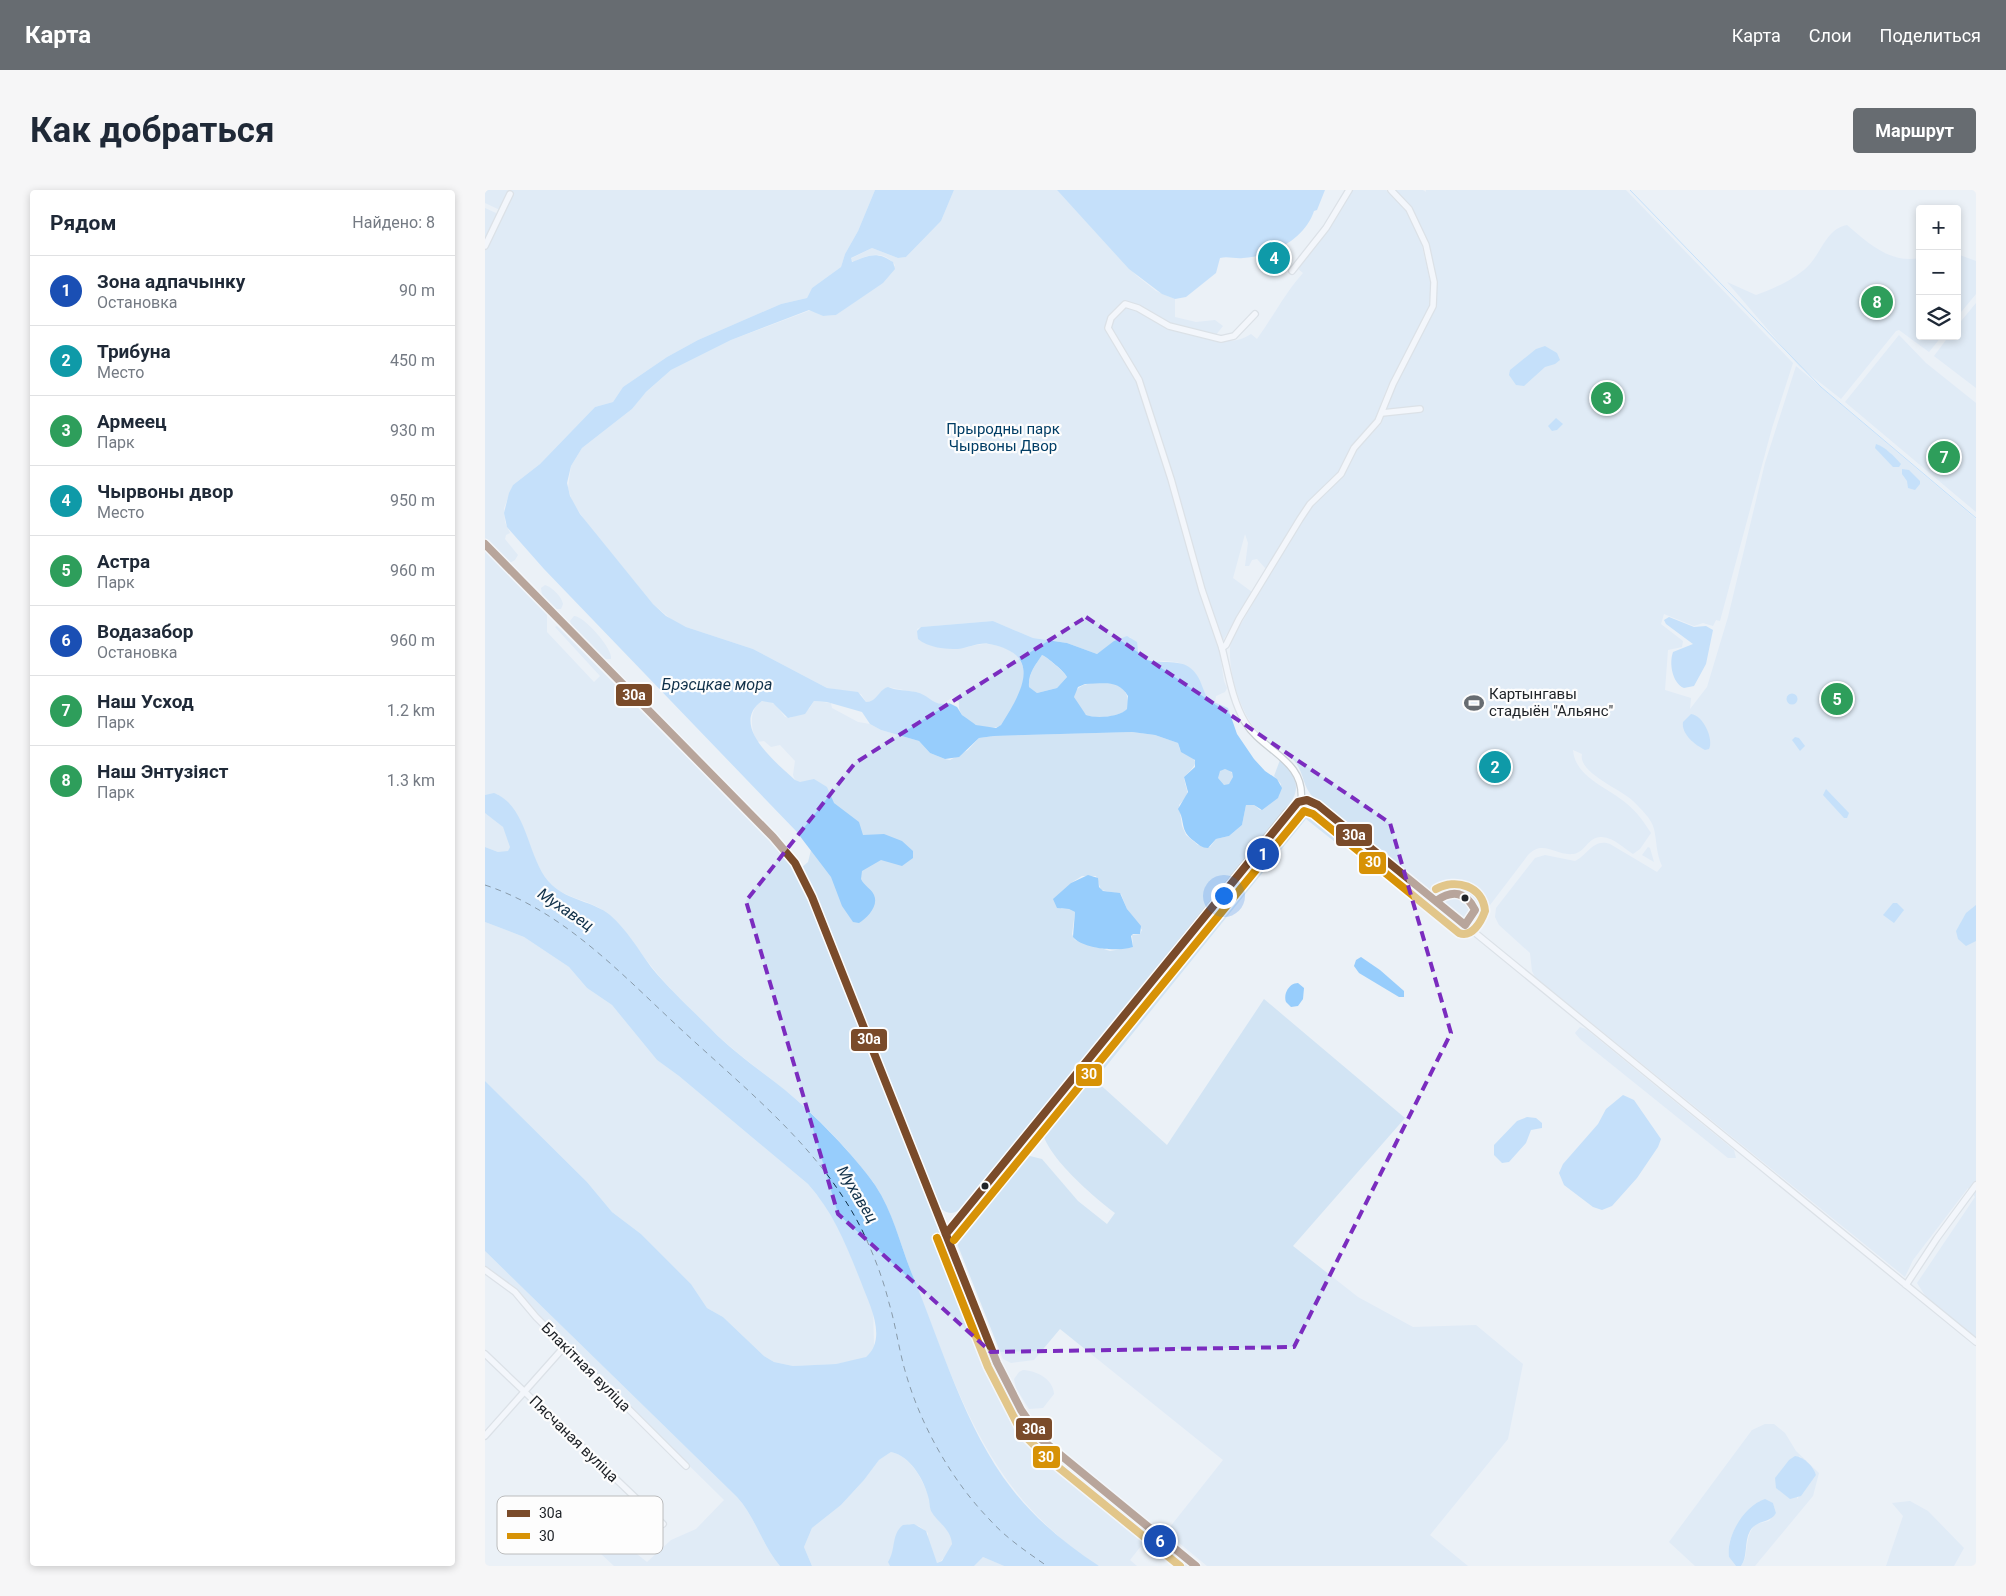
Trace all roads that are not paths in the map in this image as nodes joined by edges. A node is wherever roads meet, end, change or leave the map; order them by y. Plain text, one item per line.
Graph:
1 (1349, 190) edge
2 (1391, 190) edge
3 (1344, 193) edge
4 (510, 194) dead end
5 (485, 246) edge
6 (1292, 271) dead end
7 (1255, 314) dead end
8 (1420, 409) dead end
9 (1382, 413) junction
10 (485, 544) edge
11 (1222, 648) junction
12 (1301, 801) junction
13 (1976, 1185) edge
14 (945, 1234) junction
15 (485, 1270) edge
16 (1906, 1285) junction
17 (1976, 1342) edge
18 (565, 1346) junction
19 (485, 1354) edge
20 (525, 1391) junction
21 (486, 1433) edge
22 (686, 1466) dead end
23 (634, 1496) edge
24 (1197, 1566) edge

1 - 3 street
2 - 9 street
3 - 6 street
4 - 5 street
7 - 11 street
8 - 9 street
9 - 11 street
10 - 14 street
11 - 12 street
12 - 14 street
12 - 16 street
13 - 16 street
14 - 24 street
15 - 18 street, Блакітная вуліца
16 - 17 street
18 - 20 street
18 - 22 street, Блакітная вуліца
19 - 20 street, Пясчаная вуліца
20 - 21 street
20 - 23 street, Пясчаная вуліца

